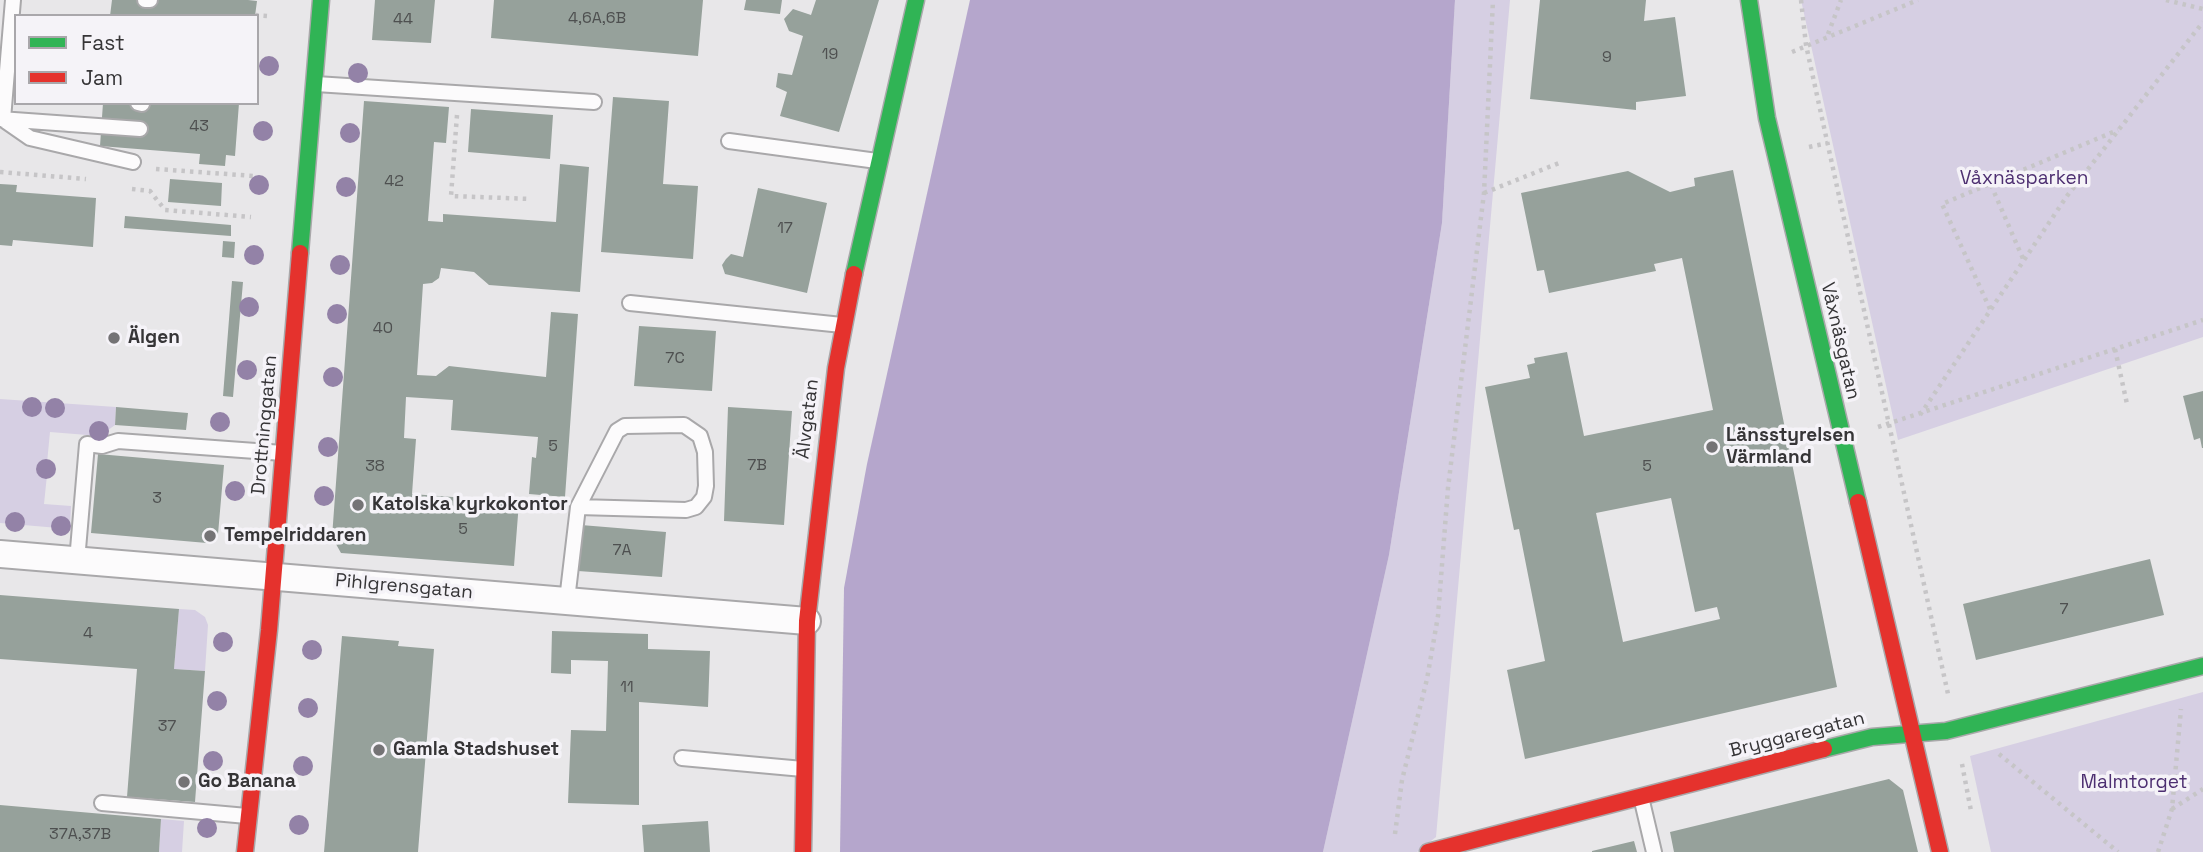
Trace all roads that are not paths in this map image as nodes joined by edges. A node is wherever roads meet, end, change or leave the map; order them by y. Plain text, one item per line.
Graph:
1 (13, 0) edge
2 (321, 0) edge
3 (916, 0) edge
4 (1749, 0) edge
5 (13, 18) edge
6 (12, 41) edge
7 (11, 67) edge
8 (314, 84) junction
9 (10, 92) edge
10 (594, 102) dead end
11 (1, 119) edge
12 (140, 129) dead end
13 (729, 141) dead end
14 (879, 161) junction
15 (133, 162) dead end
16 (630, 303) dead end
17 (844, 325) junction
18 (284, 453) junction
19 (578, 507) junction
20 (0, 554) edge
21 (77, 561) junction
22 (274, 576) junction
23 (567, 600) junction
24 (807, 621) junction
25 (2203, 666) edge
26 (1913, 736) junction
27 (682, 758) dead end
28 (804, 769) junction
29 (1640, 795) junction
30 (102, 803) dead end
31 (248, 816) junction
32 (245, 852) edge
33 (803, 852) edge
34 (1428, 852) edge
35 (1654, 852) edge
36 (1940, 852) edge

1 - 5 lane
2 - 8 street, Drottninggatan
3 - 14 street, Älvgatan
4 - 26 street, Våxnäsgatan
5 - 6 lane
6 - 7 lane
7 - 9 lane
8 - 10 lane
8 - 18 street, Drottninggatan
9 - 11 lane
11 - 12 lane
11 - 15 lane
13 - 14 lane
14 - 17 street, Älvgatan
16 - 17 lane
17 - 24 street, Älvgatan
18 - 21 lane
18 - 22 street, Drottninggatan
19 - 19 lane
19 - 23 lane
20 - 21 street, Pihlgrensgatan
21 - 22 street, Pihlgrensgatan
22 - 23 street, Pihlgrensgatan
22 - 31 street, Drottninggatan
23 - 24 street, Pihlgrensgatan
24 - 28 street, Älvgatan
25 - 26 street, Bryggaregatan
26 - 29 street, Bryggaregatan
26 - 36 street, Våxnäsgatan
27 - 28 lane
28 - 33 street, Älvgatan
29 - 34 street, Bryggaregatan
29 - 35 lane
30 - 31 lane
31 - 32 street, Drottninggatan

